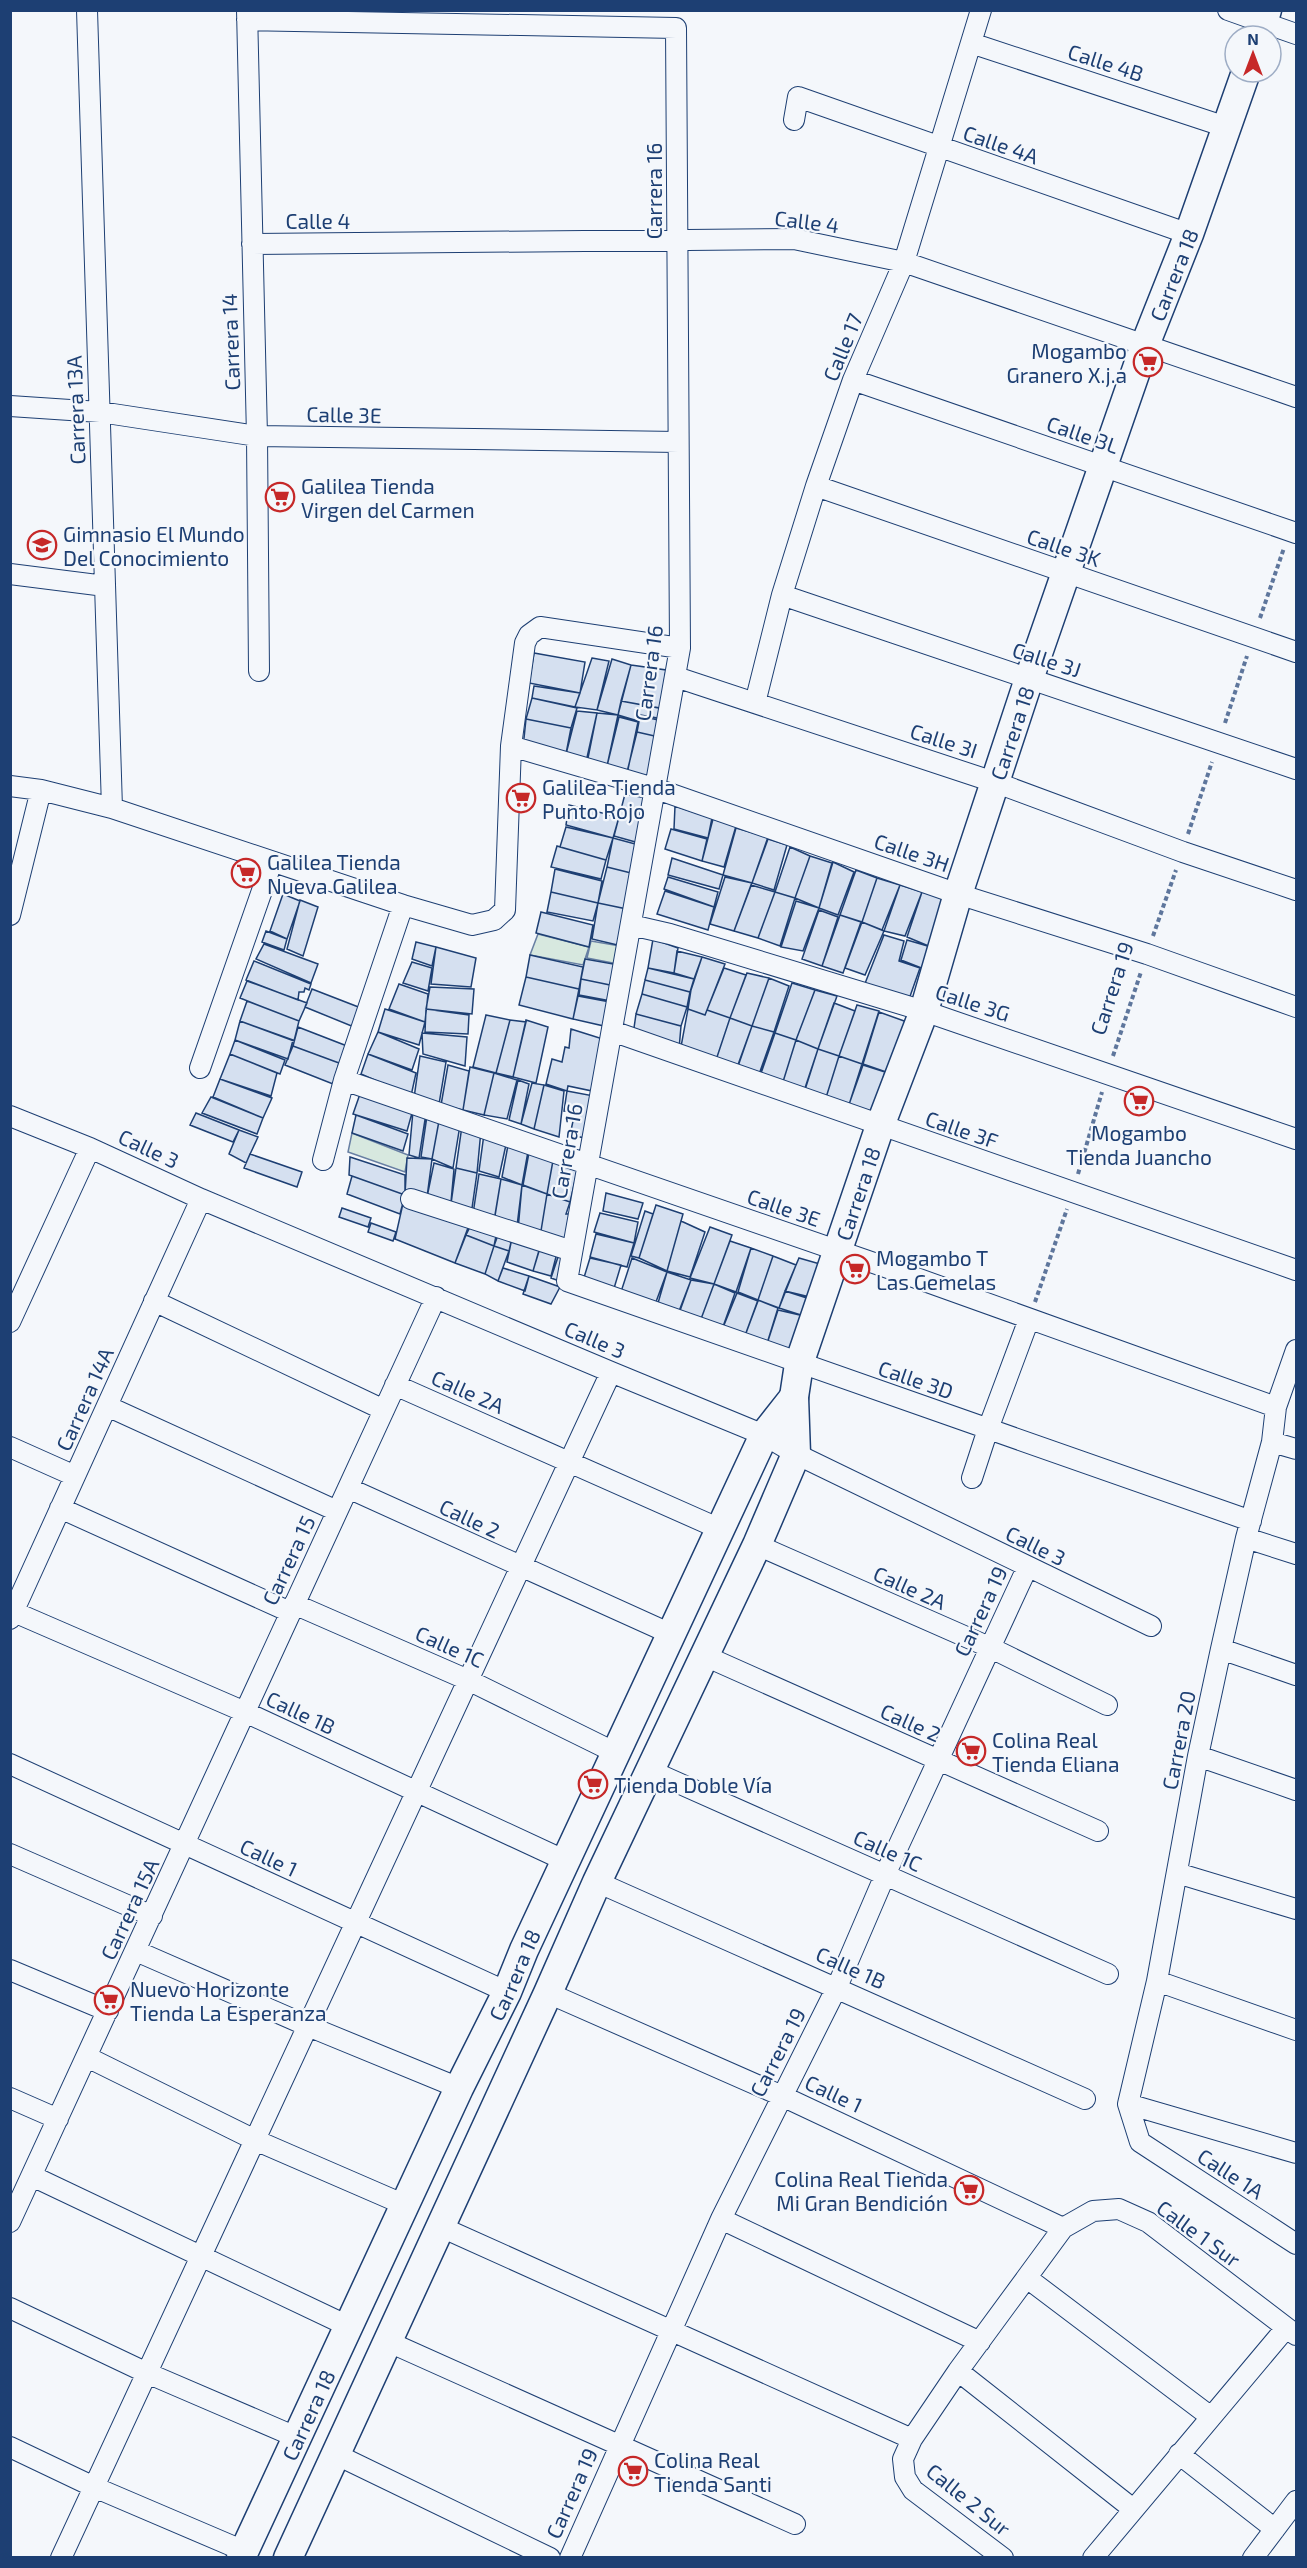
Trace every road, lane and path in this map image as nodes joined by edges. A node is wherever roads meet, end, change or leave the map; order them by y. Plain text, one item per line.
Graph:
1 (87, 10) edge
2 (981, 10) edge
3 (1228, 10) edge
4 (247, 15) edge
5 (1263, 23) edge
6 (1296, 34) edge
7 (970, 43) junction
8 (1242, 84) edge
9 (794, 120) dead end
10 (1226, 127) junction
11 (939, 148) junction
12 (1189, 234) junction
13 (677, 242) junction
14 (252, 244) junction
15 (904, 262) junction
16 (1145, 345) junction
17 (854, 380) junction
18 (1296, 397) edge
19 (10, 406) edge
20 (99, 412) junction
21 (257, 436) junction
22 (678, 442) junction
23 (1104, 466) junction
24 (816, 486) junction
25 (1293, 532) edge
26 (1066, 573) junction
27 (10, 574) edge
28 (105, 586) junction
29 (782, 595) junction
30 (1254, 637) junction
31 (680, 648) junction
32 (1296, 652) edge
33 (259, 671) dead end
34 (676, 677) junction
35 (1029, 679) junction
36 (755, 703) junction
37 (1219, 741) junction
38 (511, 746) junction
39 (1296, 769) edge
40 (996, 783) junction
41 (10, 786) edge
42 (654, 788) junction
43 (41, 790) junction
44 (112, 808) junction
45 (1183, 852) junction
46 (272, 862) junction
47 (1296, 890) edge
48 (958, 894) junction
49 (403, 905) junction
50 (10, 915) edge
51 (631, 925) junction
52 (1146, 954) junction
53 (1296, 1007) edge
54 (924, 1011) junction
55 (612, 1031) junction
56 (200, 1068) dead end
57 (1108, 1073) junction
58 (344, 1080) junction
59 (10, 1116) edge
60 (880, 1126) junction
61 (1296, 1139) edge
62 (90, 1148) junction
63 (323, 1160) dead end
64 (588, 1165) junction
65 (1073, 1192) junction
66 (201, 1199) junction
67 (411, 1199) dead end
68 (838, 1250) junction
69 (572, 1251) junction
70 (1296, 1270) edge
71 (567, 1281) joint
72 (436, 1297) junction
73 (154, 1301) junction
74 (1029, 1319) junction
75 (10, 1322) edge
76 (1296, 1350) edge
77 (799, 1364) junction
78 (611, 1372) junction
79 (395, 1385) junction
80 (794, 1397) junction
81 (107, 1406) junction
82 (1276, 1407) junction
83 (384, 1410) junction
84 (988, 1429) junction
85 (764, 1435) junction
86 (1272, 1442) junction
87 (10, 1447) edge
88 (1296, 1449) edge
89 (796, 1454) junction
90 (569, 1462) junction
91 (75, 1476) junction
92 (972, 1478) dead end
93 (348, 1488) junction
94 (60, 1508) junction
95 (337, 1511) junction
96 (720, 1529) junction
97 (1249, 1530) junction
98 (757, 1545) junction
99 (1296, 1554) edge
100 (520, 1567) junction
101 (1027, 1568) junction
102 (292, 1608) junction
103 (12, 1615) edge
104 (1151, 1626) dead end
105 (671, 1634) junction
106 (989, 1647) junction
107 (1221, 1649) junction
108 (705, 1656) junction
109 (1296, 1675) edge
110 (468, 1680) junction
111 (646, 1689) junction
112 (1107, 1705) dead end
113 (681, 1706) junction
114 (245, 1713) junction
115 (616, 1753) junction
116 (1198, 1756) junction
117 (939, 1760) junction
118 (10, 1764) edge
119 (649, 1770) junction
120 (1296, 1790) edge
121 (416, 1793) junction
122 (1098, 1831) dead end
123 (185, 1844) junction
124 (10, 1854) edge
125 (566, 1861) junction
126 (1177, 1873) junction
127 (885, 1875) junction
128 (597, 1882) junction
129 (1296, 1909) edge
130 (152, 1916) junction
131 (355, 1924) junction
132 (136, 1951) junction
133 (10, 1970) edge
134 (1108, 1974) dead end
135 (1157, 1981) junction
136 (837, 1987) junction
137 (507, 1992) junction
138 (548, 1993) junction
139 (108, 2012) junction
140 (308, 2026) junction
141 (1296, 2030) edge
142 (87, 2057) junction
143 (459, 2088) junction
144 (782, 2096) junction
145 (10, 2098) edge
146 (1085, 2098) dead end
147 (1128, 2104) junction
148 (58, 2119) junction
149 (255, 2140) junction
150 (1296, 2153) edge
151 (32, 2176) junction
152 (405, 2205) junction
153 (721, 2219) junction
154 (11, 2222) edge
155 (441, 2227) junction
156 (1063, 2228) junction
157 (1296, 2244) edge
158 (200, 2258) junction
159 (1026, 2278) junction
160 (10, 2308) edge
161 (348, 2326) junction
162 (672, 2329) junction
163 (1291, 2331) edge
164 (388, 2342) junction
165 (980, 2342) junction
166 (958, 2371) junction
167 (147, 2373) junction
168 (315, 2399) junction
169 (1210, 2417) junction
170 (353, 2418) junction
171 (296, 2437) junction
172 (912, 2439) junction
173 (618, 2446) junction
174 (10, 2447) edge
175 (335, 2454) junction
176 (1179, 2454) junction
177 (94, 2487) junction
178 (1296, 2501) edge
179 (1133, 2509) junction
180 (795, 2524) dead end
181 (1275, 2529) junction
182 (243, 2554) edge
183 (61, 2558) edge
184 (288, 2558) edge
185 (550, 2558) edge
186 (570, 2558) edge
187 (1003, 2558) edge
188 (1093, 2558) edge
189 (1253, 2558) edge

1 - 20 street, Carrera 13A
2 - 7 street, Calle 17
3 - 5 street
4 - 13 street, Carrera 16
4 - 14 street, Carrera 14
5 - 6 street
7 - 10 street, Calle 4B
7 - 11 street, Calle 17
8 - 10 street, Carrera 18
9 - 11 street, Calle 4A
10 - 12 street, Carrera 18
11 - 12 street, Calle 4A
11 - 15 street, Calle 17
12 - 16 street, Carrera 18
13 - 14 street, Calle 4
13 - 15 street, Calle 4
13 - 22 street, Carrera 16
14 - 21 street, Carrera 14
15 - 16 street, Calle 4
15 - 17 street, Calle 17
16 - 18 street, Calle 4
16 - 23 street, Carrera 18
17 - 23 street, Calle 3L
17 - 24 street, Calle 17
19 - 20 street, Calle 3E
20 - 21 street, Calle 3E
20 - 28 street, Carrera 13A
21 - 22 street, Calle 3E
21 - 33 street, Carrera 14
22 - 31 street, Carrera 16
23 - 25 street, Calle 3L
23 - 26 street, Carrera 18
24 - 26 street, Calle 3K
24 - 29 street, Calle 17
25 - 30 path, Carrera 19
26 - 30 street, Calle 3K
26 - 35 street, Carrera 18
27 - 28 street
28 - 44 street, Carrera 13A
29 - 35 street, Calle 3J
29 - 36 street, Calle 17
30 - 32 street, Calle 3K
30 - 37 path, Carrera 19
31 - 34 street, Carrera 16
31 - 38 street
34 - 36 street, Calle 3I
34 - 42 street, Carrera 16
35 - 37 street, Calle 3J
35 - 40 street, Carrera 18
36 - 40 street, Calle 3I
37 - 39 street, Calle 3J
37 - 45 path, Carrera 19
38 - 42 street, Calle 3H
38 - 49 street
40 - 45 street, Calle 3I
40 - 48 street, Carrera 18
41 - 43 street
42 - 48 street, Calle 3H
42 - 51 street, Carrera 16
43 - 44 street
43 - 50 street
44 - 46 street
45 - 47 street, Calle 3I
45 - 52 path, Carrera 19
46 - 49 street
46 - 56 street
48 - 52 street, Calle 3H
48 - 54 street, Carrera 18
49 - 58 street
51 - 54 street, Calle 3G
51 - 55 street, Carrera 16
52 - 53 street, Calle 3H
52 - 57 path, Carrera 19
54 - 57 street, Calle 3G
54 - 60 street, Carrera 18
55 - 60 street, Calle 3F
55 - 64 street, Carrera 16
57 - 61 street, Calle 3G
57 - 65 path, Carrera 19
58 - 63 street
58 - 64 street, Calle 3E
59 - 62 street, Calle 3
60 - 65 street, Calle 3F
60 - 68 street, Carrera 18
62 - 66 street, Calle 3
62 - 75 street
64 - 68 street, Calle 3E
64 - 69 street, Carrera 16
65 - 70 street, Calle 3F
65 - 74 path, Carrera 19
66 - 72 street, Calle 3
66 - 73 street, Carrera 14A
67 - 69 street
68 - 74 street, Calle 3E
68 - 77 street, Carrera 18
69 - 71 street, Carrera 16
71 - 77 street, Calle 3D
72 - 78 street, Calle 3
72 - 79 street, Carrera 15
73 - 81 street, Carrera 14A
73 - 83 street
74 - 82 street, Calle 3E
74 - 84 street
76 - 82 street, Carrera 20
77 - 80 street, Carrera 18
77 - 84 street, Calle 3D
78 - 85 street, Calle 3
78 - 90 street
79 - 83 street, Carrera 15
79 - 90 street, Calle 2A
80 - 85 street, Carrera 18
80 - 89 street, Carrera 18
81 - 91 street, Carrera 14A
81 - 95 street
82 - 86 street, Carrera 20
83 - 93 street, Carrera 15
84 - 92 street
84 - 97 street, Calle 3D
85 - 89 street, Calle 3
85 - 96 street, Carrera 18
86 - 88 street
86 - 97 street, Carrera 20
87 - 91 street
89 - 98 street, Carrera 18
89 - 101 street, Calle 3
90 - 96 street, Calle 2A
90 - 100 street
91 - 94 street, Carrera 14A
93 - 95 street, Carrera 15
93 - 100 street, Calle 2
94 - 102 street, Calle 1C
94 - 103 street, Carrera 14A
95 - 102 street, Carrera 15
96 - 105 street, Carrera 18
97 - 99 street, Calle 3D
97 - 107 street, Carrera 20
98 - 106 street, Calle 2A
98 - 108 street, Carrera 18
100 - 105 street, Calle 2
100 - 110 street
101 - 104 street, Calle 3
101 - 106 street, Carrera 19
102 - 110 street, Calle 1C
102 - 114 street, Carrera 15
103 - 114 street, Calle 1B
105 - 111 street, Carrera 18
106 - 112 street, Calle 2A
106 - 117 street, Carrera 19
107 - 109 street
107 - 116 street, Carrera 20
108 - 113 street, Carrera 18
108 - 117 street, Calle 2
110 - 115 street, Calle 1C
110 - 121 street
111 - 113 street
111 - 115 street, Carrera 18
113 - 119 street, Carrera 18
114 - 121 street, Calle 1B
114 - 123 street, Carrera 15
115 - 125 street, Carrera 18
116 - 120 street
116 - 126 street, Carrera 20
117 - 122 street, Calle 2
117 - 127 street, Carrera 19
118 - 123 street, Calle 1
119 - 127 street, Calle 1C
119 - 128 street, Carrera 18
121 - 125 street, Calle 1B
121 - 131 street
123 - 130 street, Carrera 15A
123 - 131 street, Calle 1
124 - 130 street
125 - 137 street, Carrera 18
126 - 129 street
126 - 135 street, Carrera 20
127 - 134 street, Calle 1C
127 - 136 street, Carrera 19
128 - 136 street, Calle 1B
128 - 138 street, Carrera 18
130 - 132 street, Carrera 15A
131 - 137 street, Calle 1
131 - 140 street
132 - 139 street, Carrera 15A
132 - 140 street
133 - 139 street
135 - 141 street
135 - 147 street, Carrera 20
136 - 144 street, Carrera 19
136 - 146 street, Calle 1B
137 - 143 street, Carrera 18
138 - 144 street, Calle 1
138 - 155 street, Carrera 18
139 - 142 street, Carrera 15A
140 - 143 street
140 - 149 street
142 - 148 street, Carrera 15A
142 - 149 street
143 - 152 street, Carrera 18
144 - 153 street, Carrera 19
144 - 156 street, Calle 1
145 - 148 street
147 - 150 street
147 - 157 street, Calle 1A
148 - 151 street, Carrera 15A
149 - 152 street
149 - 158 street
151 - 154 street, Carrera 15A
151 - 158 street
152 - 161 street, Carrera 18
153 - 162 street, Carrera 19
153 - 165 street
155 - 162 street
155 - 164 street, Carrera 18
156 - 159 street
156 - 163 street, Calle 1 Sur
158 - 161 street
158 - 167 street
159 - 165 street
159 - 169 street
160 - 167 street
161 - 168 street, Carrera 18
162 - 172 street
162 - 173 street, Carrera 19
163 - 169 street
164 - 170 street, Carrera 18
164 - 173 street
165 - 166 street
166 - 172 street
166 - 179 street
167 - 171 street
167 - 177 street
168 - 170 street
168 - 171 street, Carrera 18
169 - 176 street
170 - 175 street, Carrera 18
171 - 182 street, Carrera 18
172 - 187 street, Calle 2 Sur
173 - 180 street
173 - 186 street, Carrera 19
174 - 177 street
175 - 184 street, Carrera 18
175 - 185 street
176 - 179 street
176 - 181 street
177 - 182 street
177 - 183 street
178 - 181 street
179 - 188 street
181 - 189 street

